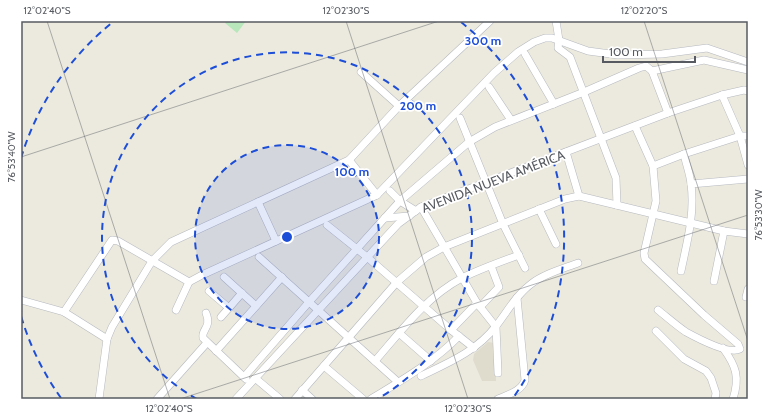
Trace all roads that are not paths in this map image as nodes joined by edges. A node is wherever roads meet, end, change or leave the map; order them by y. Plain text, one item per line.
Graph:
1 (490, 21) edge
2 (556, 21) edge
3 (559, 40) junction
4 (526, 54) dead end
5 (748, 62) edge
6 (748, 70) edge
7 (652, 71) junction
8 (362, 72) dead end
9 (489, 87) dead end
10 (748, 91) edge
11 (584, 92) junction
12 (722, 95) junction
13 (554, 104) junction
14 (399, 106) junction
15 (668, 113) junction
16 (460, 118) dead end
17 (511, 120) junction
18 (635, 126) junction
19 (740, 136) junction
20 (748, 136) edge
21 (601, 138) junction
22 (469, 142) junction
23 (566, 152) junction
24 (684, 154) junction
25 (349, 160) junction
26 (748, 165) edge
27 (653, 166) junction
28 (748, 179) edge
29 (485, 183) junction
30 (692, 184) junction
31 (390, 191) dead end
32 (377, 195) junction
33 (579, 196) junction
34 (400, 201) junction
35 (258, 202) junction
36 (617, 205) junction
37 (419, 209) junction
38 (539, 209) junction
39 (653, 213) junction
40 (409, 216) junction
41 (385, 218) junction
42 (691, 223) junction
43 (503, 224) junction
44 (327, 225) dead end
45 (724, 231) junction
46 (748, 234) edge
47 (276, 241) junction
48 (556, 244) dead end
49 (444, 247) junction
50 (357, 249) junction
51 (519, 255) junction
52 (259, 257) dead end
53 (367, 257) junction
54 (152, 262) junction
55 (578, 263) dead end
56 (491, 266) junction
57 (526, 268) dead end
58 (681, 271) dead end
59 (224, 277) dead end
60 (282, 277) junction
61 (462, 278) junction
62 (714, 281) dead end
63 (189, 282) junction
64 (397, 282) junction
65 (209, 291) dead end
66 (242, 293) junction
67 (517, 298) junction
68 (21, 300) edge
69 (309, 302) junction
70 (479, 305) junction
71 (256, 306) junction
72 (424, 306) junction
73 (229, 308) junction
74 (176, 310) dead end
75 (658, 310) dead end
76 (318, 311) junction
77 (64, 312) junction
78 (206, 313) dead end
79 (221, 316) dead end
80 (496, 327) junction
81 (450, 330) junction
82 (656, 332) dead end
83 (399, 333) junction
84 (459, 336) junction
85 (348, 337) junction
86 (107, 339) junction
87 (205, 345) dead end
88 (474, 348) junction
89 (722, 348) junction
90 (216, 351) junction
91 (431, 360) junction
92 (375, 361) junction
93 (324, 366) junction
94 (498, 373) dead end
95 (420, 376) dead end
96 (244, 377) junction
97 (253, 381) junction
98 (398, 382) junction
99 (302, 390) junction
100 (99, 399) edge
101 (157, 399) edge
102 (236, 399) edge
103 (280, 399) edge
104 (295, 399) edge
105 (312, 399) edge
106 (363, 399) edge
107 (371, 399) edge
108 (498, 399) edge
109 (715, 399) edge
110 (733, 399) edge

1 - 14 street
2 - 3 street
3 - 5 street
3 - 11 street
3 - 32 street
4 - 13 street
6 - 7 street
7 - 11 street
7 - 15 street
8 - 14 street
9 - 17 street
10 - 12 street, AVENIDA NUEVA AMÉRICA
11 - 13 street
11 - 21 street
12 - 15 street, AVENIDA NUEVA AMÉRICA
12 - 19 street
13 - 17 street
14 - 25 street
15 - 18 street, AVENIDA NUEVA AMÉRICA
16 - 22 street
17 - 22 street
18 - 21 street, AVENIDA NUEVA AMÉRICA
18 - 27 street
19 - 20 street
19 - 24 street
19 - 26 street
21 - 23 street, AVENIDA NUEVA AMÉRICA
21 - 36 street
22 - 29 street
22 - 34 street
23 - 29 street, AVENIDA NUEVA AMÉRICA
23 - 33 street
24 - 27 street
24 - 30 street
25 - 32 street
25 - 35 street
27 - 39 street
28 - 30 street
29 - 37 street, AVENIDA NUEVA AMÉRICA
29 - 43 street
30 - 42 street
31 - 34 street
32 - 47 street
33 - 36 street
33 - 38 street
34 - 37 street
34 - 41 street
35 - 47 street
35 - 54 street
36 - 39 street
37 - 40 street, AVENIDA NUEVA AMÉRICA
37 - 49 street
38 - 43 street
38 - 48 street
39 - 42 street
39 - 89 street
40 - 41 street
40 - 53 street, AVENIDA NUEVA AMÉRICA
41 - 50 street
42 - 45 street
42 - 58 street
43 - 49 street
43 - 51 street
44 - 50 street
45 - 46 street
45 - 62 street
47 - 63 street
49 - 61 street
49 - 64 street
50 - 53 street
50 - 69 street
51 - 56 street
51 - 57 street
52 - 60 street
53 - 64 street
53 - 76 street, AVENIDA NUEVA AMÉRICA
54 - 63 street
54 - 77 street
54 - 86 street
55 - 67 street
56 - 61 street
56 - 70 street
59 - 66 street
60 - 69 street
60 - 71 street
61 - 70 street
61 - 72 street
63 - 74 street
64 - 72 street
64 - 85 street
65 - 73 street
66 - 71 street
66 - 73 street
67 - 80 street
67 - 108 street
68 - 77 street
69 - 76 street
69 - 96 street
70 - 80 street
70 - 81 street
71 - 90 street
72 - 81 street
72 - 83 street
73 - 79 street
75 - 89 street
76 - 85 street
76 - 97 street, AVENIDA NUEVA AMÉRICA
77 - 86 street
78 - 90 street
80 - 88 street
80 - 94 street
81 - 84 street
82 - 109 street
83 - 91 street
83 - 92 street
84 - 88 street
84 - 91 street
85 - 92 street
85 - 93 street
86 - 100 street
87 - 101 street
88 - 95 street
89 - 110 street
90 - 96 street
91 - 98 street
92 - 98 street
93 - 99 street
93 - 106 street
96 - 97 street
97 - 102 street, AVENIDA NUEVA AMÉRICA
97 - 103 street
98 - 107 street
99 - 104 street
99 - 105 street

